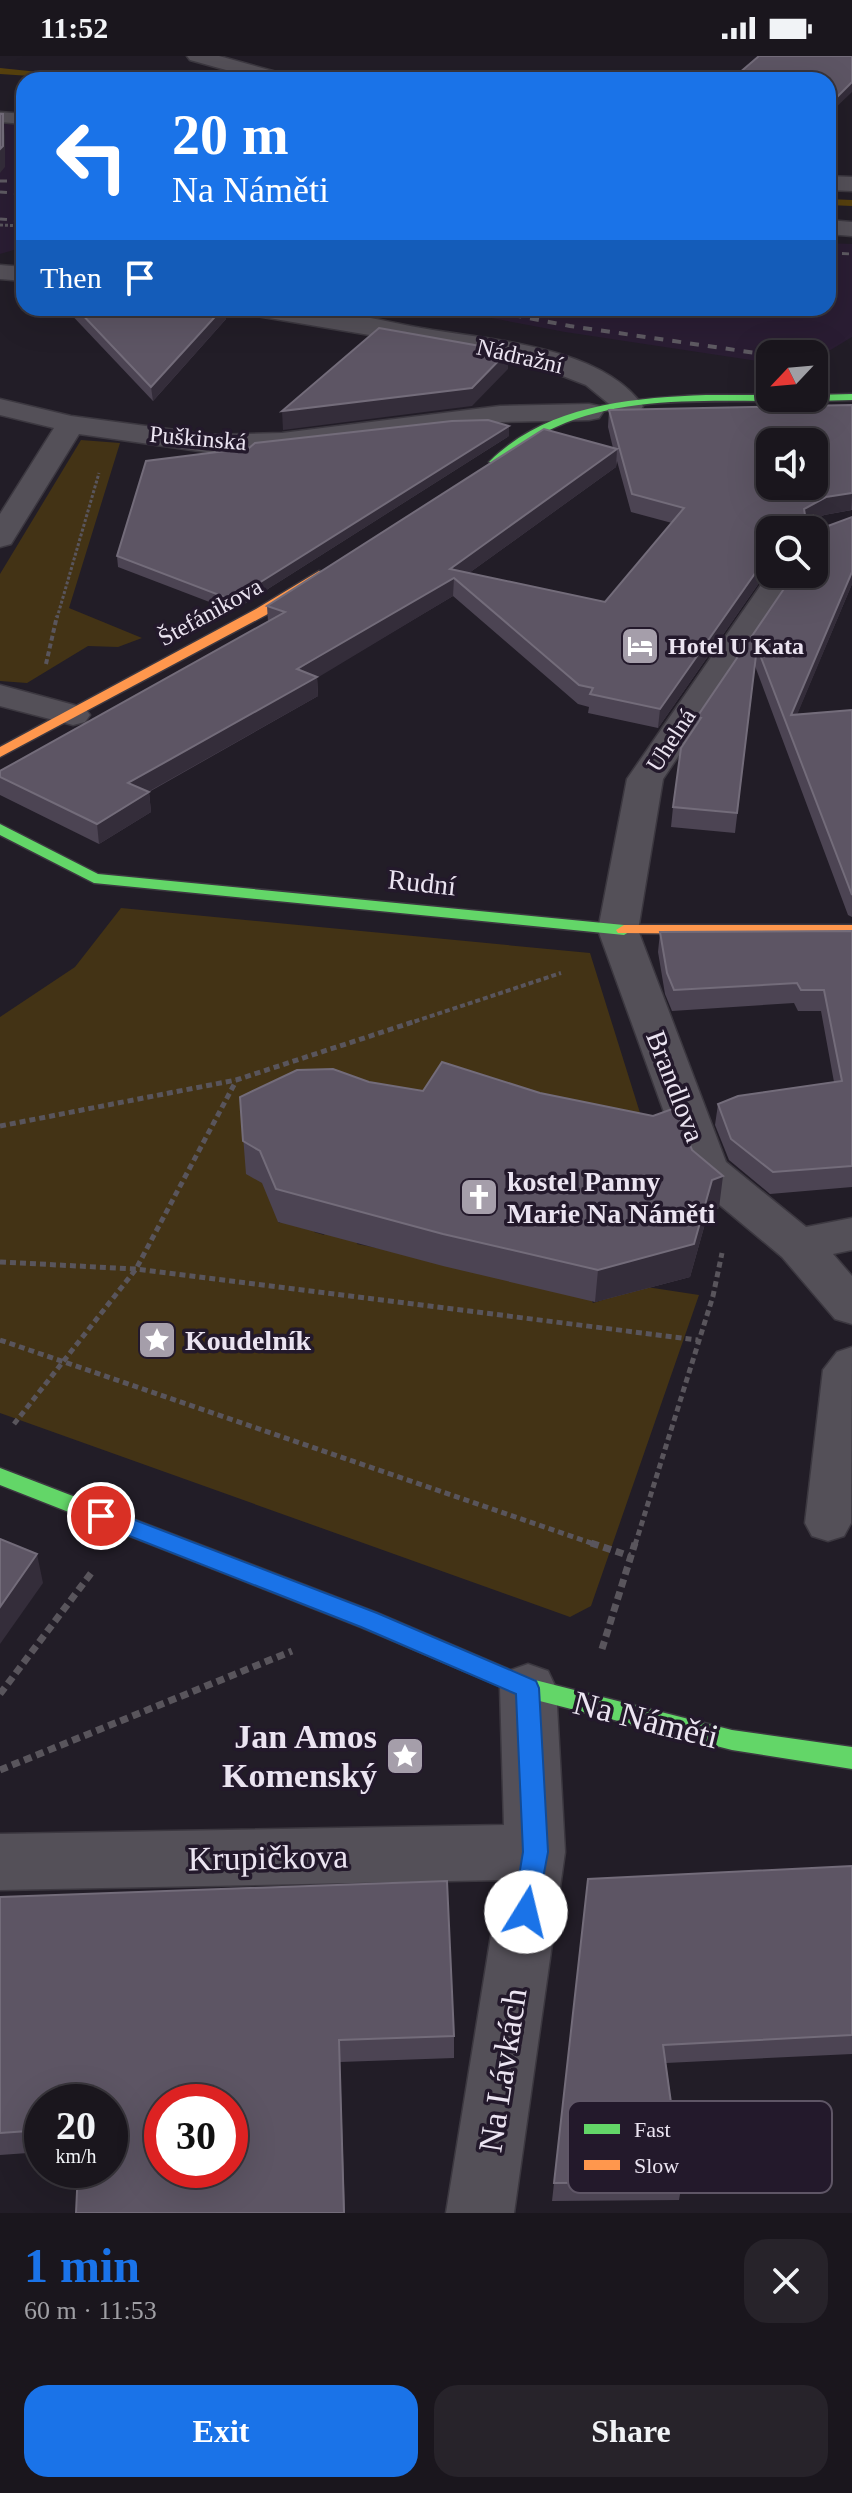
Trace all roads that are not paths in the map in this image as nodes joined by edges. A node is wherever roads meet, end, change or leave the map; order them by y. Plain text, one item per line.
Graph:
1 (197, 56) edge
2 (255, 72) edge
3 (304, 316) edge
4 (852, 397) edge
5 (828, 398) edge
6 (756, 400) edge
7 (629, 406) junction
8 (0, 407) edge
9 (589, 412) junction
10 (71, 424) junction
11 (475, 475) edge
12 (0, 538) edge
13 (341, 561) edge
14 (774, 588) edge
15 (0, 695) edge
16 (73, 715) junction
17 (0, 753) edge
18 (0, 829) edge
19 (852, 930) edge
20 (623, 945) junction
21 (852, 1234) edge
22 (798, 1245) junction
23 (852, 1307) edge
24 (852, 1363) edge
25 (0, 1476) edge
26 (828, 1523) dead end
27 (528, 1688) junction
28 (852, 1758) edge
29 (535, 1852) junction
30 (0, 1862) edge
31 (480, 2213) edge

1 - 2 street
3 - 7 street, Nádražní
4 - 5 street
6 - 7 street
7 - 9 street
8 - 10 street, Puškinská
9 - 10 street, Puškinská
9 - 11 street
10 - 12 street
13 - 16 street, Štefánikova
14 - 20 street, Uhelná
15 - 16 street
16 - 17 street, Štefánikova
18 - 20 street, Rudní
19 - 20 street, Rudní
20 - 22 street, Brandlova
21 - 22 street
22 - 23 street
24 - 26 lane
25 - 27 street, Na Náměti
27 - 28 street, Na Náměti
27 - 29 street, Na Lávkách
29 - 30 street, Krupičkova
29 - 31 street, Na Lávkách

